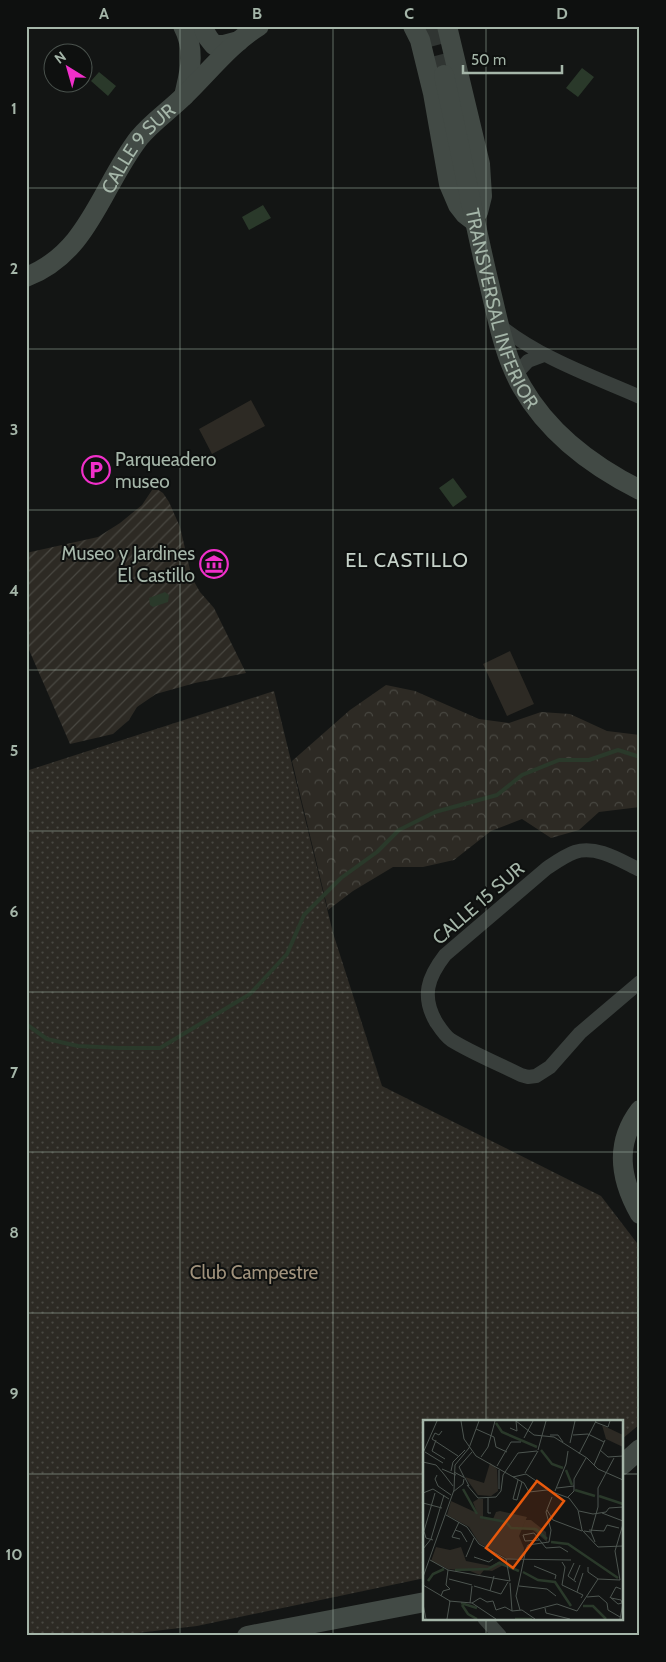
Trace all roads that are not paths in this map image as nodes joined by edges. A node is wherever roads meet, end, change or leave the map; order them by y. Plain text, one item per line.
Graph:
1 (183, 26) edge
2 (204, 26) edge
3 (259, 26) edge
4 (413, 26) edge
5 (446, 26) edge
6 (239, 41) junction
7 (444, 75) tunnel mouth
8 (184, 96) junction
9 (474, 221) junction
10 (26, 277) edge
11 (499, 324) junction
12 (544, 355) junction
13 (516, 375) junction
14 (640, 397) edge
15 (640, 490) edge
16 (640, 870) edge
17 (640, 982) edge
18 (640, 1110) edge
19 (640, 1214) edge
20 (640, 1450) edge
21 (624, 1463) edge
22 (423, 1602) edge
23 (486, 1620) edge
24 (247, 1636) edge
25 (500, 1636) edge

1 - 8 main road
2 - 6 main road
3 - 6 main road, CALLE 9 SUR
4 - 9 main road
5 - 9 main road
6 - 8 main road, CALLE 9 SUR
7 - 9 main road, TRANSVERSAL INFERIOR
8 - 10 main road, CALLE 9 SUR
9 - 11 main road, TRANSVERSAL INFERIOR
11 - 12 street
11 - 13 main road, TRANSVERSAL INFERIOR
12 - 13 street
12 - 14 street
13 - 15 main road, TRANSVERSAL INFERIOR
16 - 17 street, CALLE 15 SUR
18 - 19 main road
20 - 21 main road
22 - 24 main road
23 - 25 street

